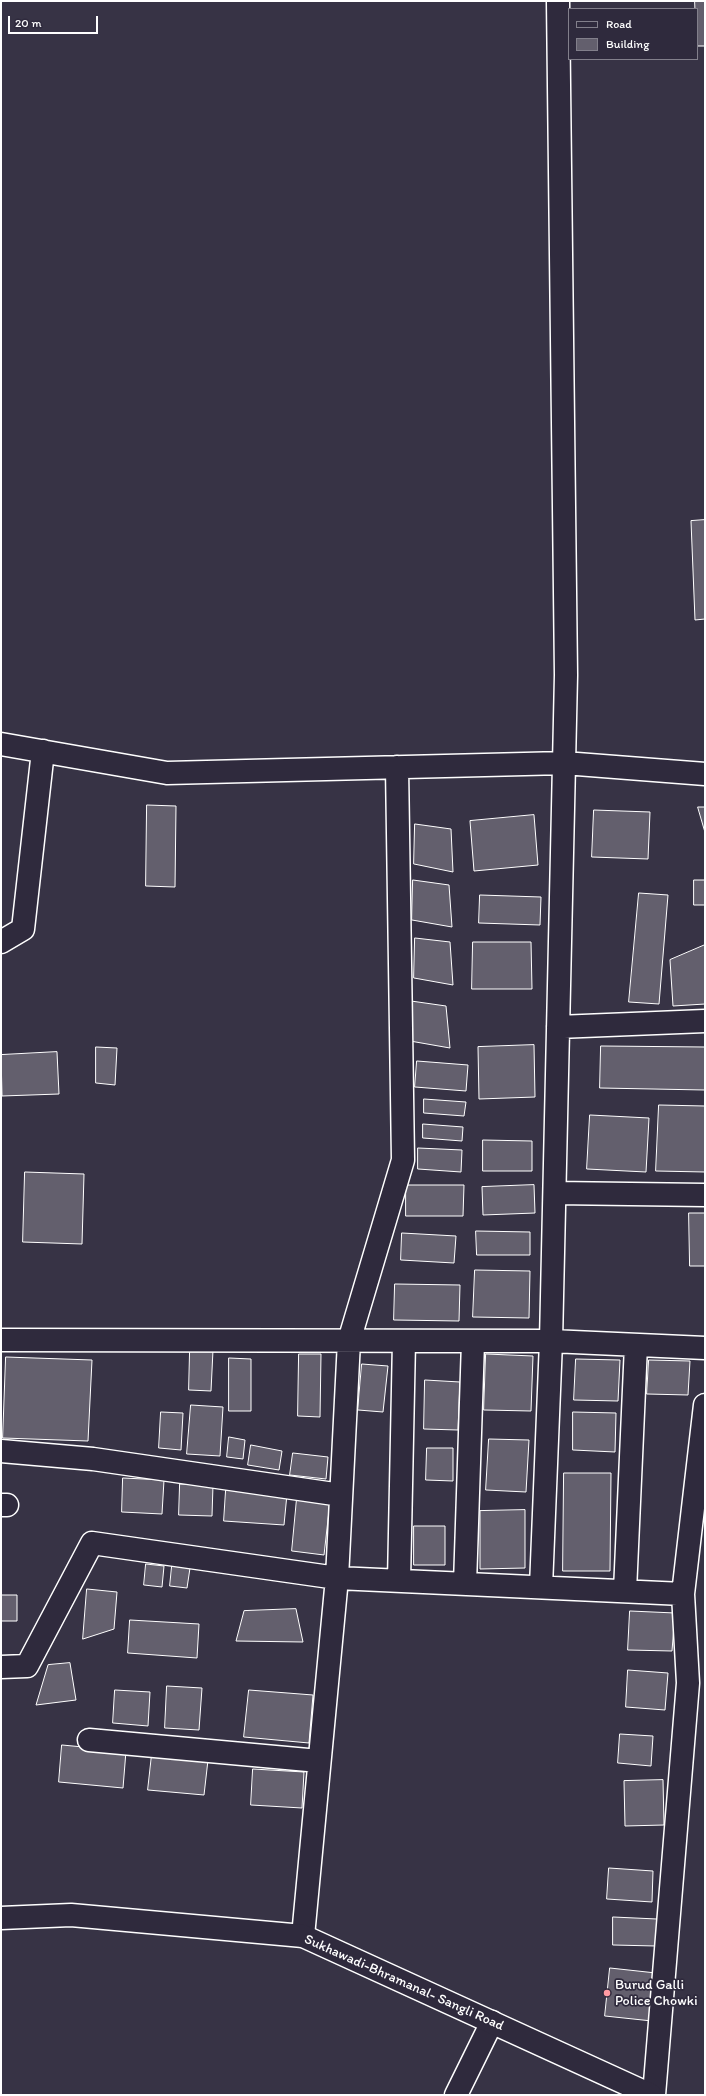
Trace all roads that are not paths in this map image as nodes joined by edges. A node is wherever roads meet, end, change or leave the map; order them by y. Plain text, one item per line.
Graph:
1 (558, 1) edge
2 (1, 744) edge
3 (43, 752) junction
4 (564, 762) junction
5 (397, 767) junction
6 (705, 774) edge
7 (1, 942) edge
8 (705, 1021) edge
9 (558, 1028) junction
10 (555, 1193) junction
11 (705, 1195) edge
12 (1, 1340) edge
13 (349, 1341) junction
14 (404, 1341) junction
15 (473, 1342) junction
16 (552, 1342) junction
17 (636, 1345) junction
18 (705, 1348) edge
19 (705, 1405) edge
20 (1, 1451) edge
21 (341, 1495) junction
22 (337, 1578) junction
23 (399, 1581) junction
24 (465, 1584) junction
25 (541, 1587) junction
26 (625, 1591) junction
27 (684, 1594) junction
28 (1, 1667) edge
29 (697, 1683) edge
30 (89, 1740) dead end
31 (319, 1761) junction
32 (1, 1918) edge
33 (303, 1936) junction
34 (492, 2022) junction
35 (456, 2095) edge
36 (651, 2095) edge
37 (654, 2095) edge

1 - 4 street
2 - 3 street
3 - 5 street
3 - 7 street
4 - 5 street
4 - 6 street
4 - 9 street
5 - 13 street
8 - 9 street
9 - 10 street
10 - 11 street
10 - 16 street
12 - 13 street
13 - 14 street
13 - 21 street
14 - 15 street
14 - 23 street
15 - 16 street
15 - 24 street
16 - 17 street
16 - 25 street
17 - 18 street
17 - 26 street
19 - 27 street
20 - 21 street
21 - 22 street
22 - 23 street
22 - 28 street
22 - 31 street
23 - 24 street
24 - 25 street
25 - 26 street
26 - 27 street
27 - 29 street
29 - 37 street
30 - 31 street
31 - 33 street
32 - 33 street, Sukhawadi-Bhramanal- Sangli Road
33 - 34 street, Sukhawadi-Bhramanal- Sangli Road
34 - 35 street
34 - 36 street, Sukhawadi-Bhramanal- Sangli Road

